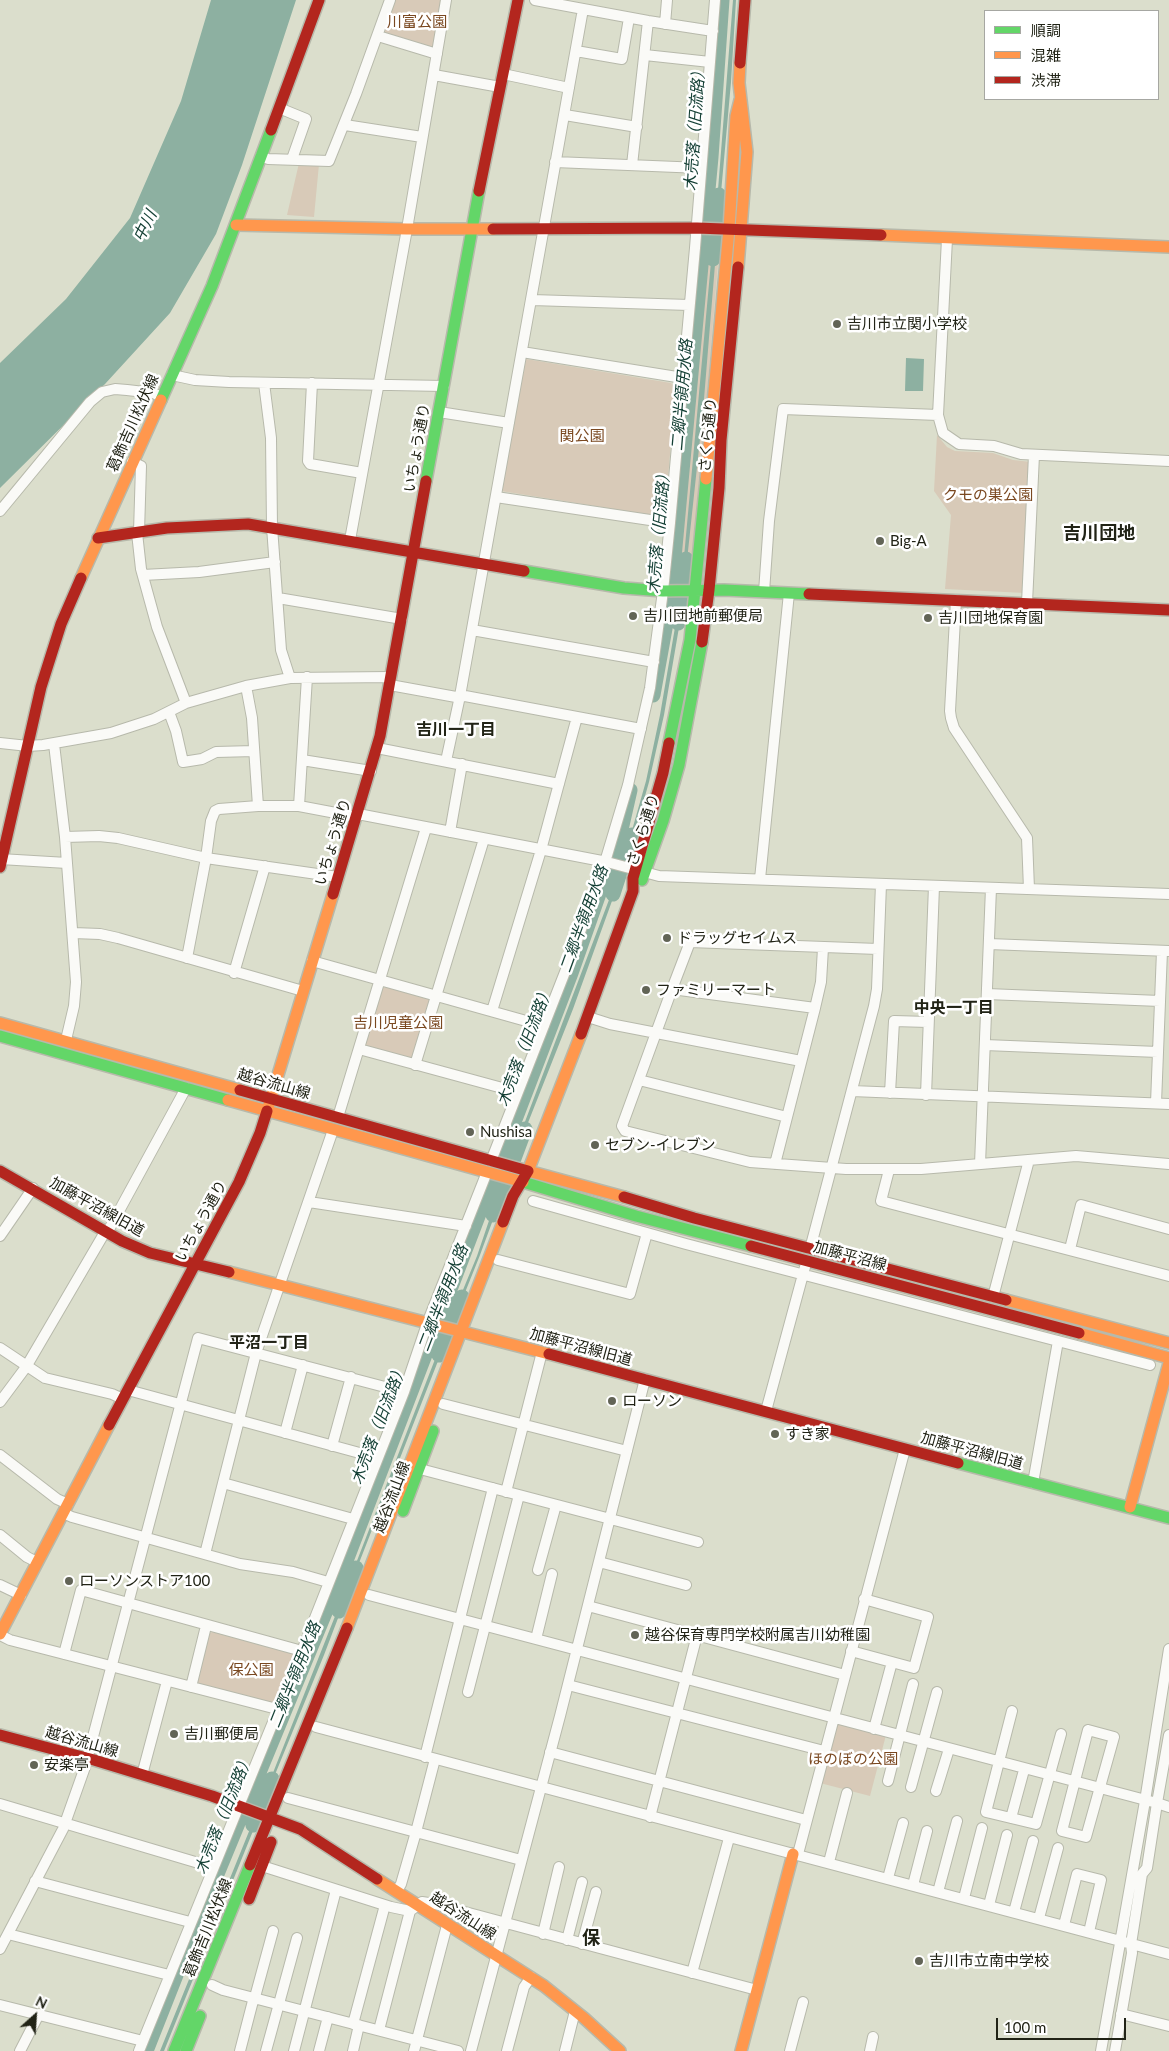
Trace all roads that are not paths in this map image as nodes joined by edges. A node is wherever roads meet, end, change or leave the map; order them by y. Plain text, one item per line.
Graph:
1 (319, 0) edge
2 (390, 0) edge
3 (446, 0) edge
4 (518, 0) edge
5 (534, 0) edge
6 (667, 0) edge
7 (715, 0) edge
8 (745, 0) edge
9 (583, 9) junction
10 (629, 18) junction
11 (648, 21) junction
12 (666, 24) junction
13 (713, 31) junction
14 (378, 36) junction
15 (576, 51) junction
16 (437, 54) junction
17 (645, 55) junction
18 (710, 62) junction
19 (503, 74) junction
20 (434, 75) junction
21 (500, 87) junction
22 (569, 88) junction
23 (740, 100) junction
24 (279, 108) junction
25 (565, 115) junction
26 (344, 125) junction
27 (636, 127) junction
28 (422, 137) junction
29 (261, 156) junction
30 (292, 159) junction
31 (555, 162) junction
32 (632, 165) junction
33 (701, 168) junction
34 (236, 225) junction
35 (699, 228) junction
36 (407, 229) junction
37 (544, 229) junction
38 (726, 229) junction
39 (471, 230) junction
40 (741, 230) junction
41 (948, 239) junction
42 (1169, 247) edge
43 (532, 300) junction
44 (689, 305) junction
45 (522, 352) junction
46 (172, 375) junction
47 (683, 378) junction
48 (264, 383) junction
49 (312, 383) junction
50 (378, 384) junction
51 (444, 386) junction
52 (162, 397) junction
53 (439, 412) junction
54 (938, 415) junction
55 (509, 423) junction
56 (1034, 455) junction
57 (1169, 460) edge
58 (132, 462) junction
59 (362, 473) junction
60 (496, 497) junction
61 (0, 511) edge
62 (670, 524) junction
63 (272, 527) junction
64 (138, 533) junction
65 (98, 538) junction
66 (350, 540) junction
67 (413, 551) junction
68 (274, 562) junction
69 (484, 564) junction
70 (143, 575) junction
71 (692, 589) junction
72 (665, 590) junction
73 (709, 590) junction
74 (764, 592) junction
75 (789, 593) junction
76 (278, 598) junction
77 (956, 600) junction
78 (1027, 603) junction
79 (1169, 610) edge
80 (402, 619) junction
81 (472, 630) junction
82 (654, 662) junction
83 (307, 677) junction
84 (290, 678) junction
85 (390, 681) junction
86 (246, 686) junction
87 (460, 696) junction
88 (186, 703) junction
89 (169, 712) junction
90 (577, 717) junction
91 (641, 729) junction
92 (0, 743) edge
93 (54, 744) junction
94 (28, 746) junction
95 (377, 748) junction
96 (254, 751) junction
97 (302, 760) junction
98 (446, 761) junction
99 (462, 764) junction
100 (370, 771) junction
101 (559, 784) junction
102 (258, 806) junction
103 (299, 806) junction
104 (357, 816) junction
105 (426, 828) junction
106 (450, 832) junction
107 (65, 837) junction
108 (484, 839) junction
109 (541, 850) junction
110 (206, 858) junction
111 (1, 861) edge
112 (606, 862) junction
113 (67, 863) junction
114 (265, 866) junction
115 (636, 869) junction
116 (338, 877) junction
117 (760, 879) junction
118 (881, 884) junction
119 (934, 886) junction
120 (991, 888) junction
121 (1029, 889) junction
122 (1169, 894) edge
123 (73, 932) junction
124 (989, 944) junction
125 (823, 948) junction
126 (878, 949) junction
127 (1165, 951) edge
128 (187, 958) junction
129 (312, 961) junction
130 (234, 973) junction
131 (380, 980) junction
132 (672, 989) junction
133 (303, 991) junction
134 (986, 994) junction
135 (436, 996) junction
136 (1160, 1001) junction
137 (815, 1008) junction
138 (492, 1011) junction
139 (588, 1017) junction
140 (928, 1022) junction
141 (0, 1023) edge
142 (544, 1026) junction
143 (656, 1032) junction
144 (0, 1036) edge
145 (66, 1040) junction
146 (985, 1045) junction
147 (359, 1049) junction
148 (1158, 1052) junction
149 (801, 1061) junction
150 (415, 1065) junction
151 (639, 1080) junction
152 (186, 1088) junction
153 (852, 1091) junction
154 (516, 1092) junction
155 (890, 1093) junction
156 (926, 1095) junction
157 (983, 1097) junction
158 (271, 1099) junction
159 (1156, 1103) junction
160 (1169, 1104) edge
161 (267, 1111) junction
162 (338, 1117) junction
163 (787, 1117) junction
164 (333, 1130) junction
165 (1029, 1160) junction
166 (491, 1161) junction
167 (775, 1164) junction
168 (980, 1164) junction
169 (1169, 1164) edge
170 (831, 1167) junction
171 (888, 1170) junction
172 (0, 1171) edge
173 (528, 1171) junction
174 (489, 1172) junction
175 (523, 1182) junction
176 (33, 1188) junction
177 (533, 1201) dead end
178 (309, 1202) junction
179 (466, 1226) junction
180 (1169, 1229) edge
181 (692, 1230) junction
182 (106, 1232) junction
183 (647, 1233) junction
184 (1009, 1233) junction
185 (0, 1236) edge
186 (688, 1244) junction
187 (1070, 1249) junction
188 (809, 1255) junction
189 (498, 1260) junction
190 (195, 1265) junction
191 (803, 1274) junction
192 (1169, 1276) edge
193 (279, 1286) junction
194 (991, 1303) junction
195 (430, 1322) junction
196 (986, 1323) junction
197 (461, 1330) junction
198 (1058, 1341) junction
199 (1169, 1343) edge
200 (1120, 1344) junction
201 (0, 1348) edge
202 (542, 1352) junction
203 (256, 1353) junction
204 (1116, 1356) junction
205 (1169, 1358) edge
206 (1169, 1363) edge
207 (303, 1364) junction
208 (1150, 1366) dead end
209 (26, 1367) junction
210 (351, 1377) junction
211 (645, 1379) junction
212 (404, 1392) junction
213 (126, 1394) junction
214 (0, 1402) edge
215 (443, 1404) junction
216 (180, 1405) junction
217 (766, 1411) junction
218 (238, 1421) junction
219 (523, 1424) junction
220 (285, 1433) junction
221 (332, 1446) junction
222 (905, 1449) junction
223 (627, 1451) junction
224 (0, 1455) edge
225 (378, 1458) junction
226 (420, 1469) junction
227 (223, 1483) junction
228 (1032, 1483) junction
229 (493, 1488) junction
230 (506, 1492) junction
231 (519, 1495) junction
232 (556, 1505) junction
233 (66, 1508) junction
234 (1130, 1508) junction
235 (1169, 1518) edge
236 (353, 1519) junction
237 (610, 1520) junction
238 (0, 1535) edge
239 (144, 1538) junction
240 (698, 1542) dead end
241 (205, 1554) junction
242 (37, 1562) junction
243 (599, 1562) junction
244 (538, 1570) dead end
245 (552, 1574) dead end
246 (328, 1582) junction
247 (0, 1585) edge
248 (686, 1585) dead end
249 (20, 1595) junction
250 (369, 1595) junction
251 (864, 1599) junction
252 (127, 1604) junction
253 (588, 1606) junction
254 (460, 1620) junction
255 (206, 1626) junction
256 (486, 1626) junction
257 (0, 1635) edge
258 (697, 1635) junction
259 (536, 1639) junction
260 (577, 1649) junction
261 (1169, 1649) edge
262 (302, 1650) junction
263 (851, 1650) junction
264 (64, 1654) junction
265 (892, 1662) junction
266 (111, 1667) junction
267 (844, 1675) junction
268 (685, 1678) junction
269 (167, 1681) junction
270 (913, 1684) dead end
271 (568, 1685) junction
272 (191, 1687) junction
273 (468, 1692) dead end
274 (937, 1692) dead end
275 (277, 1710) junction
276 (1012, 1711) dead end
277 (677, 1713) junction
278 (834, 1718) junction
279 (316, 1727) junction
280 (874, 1729) junction
281 (1061, 1734) dead end
282 (0, 1735) edge
283 (1169, 1735) edge
284 (900, 1736) junction
285 (924, 1742) junction
286 (949, 1749) junction
287 (550, 1752) junction
288 (824, 1752) junction
289 (87, 1758) junction
290 (430, 1758) junction
291 (1000, 1763) junction
292 (1024, 1770) junction
293 (142, 1775) junction
294 (1049, 1776) junction
295 (888, 1781) dead end
296 (660, 1782) junction
297 (1074, 1782) junction
298 (541, 1788) junction
299 (911, 1788) dead end
300 (1100, 1789) junction
301 (936, 1791) dead end
302 (847, 1792) dead end
303 (288, 1798) junction
304 (1150, 1802) junction
305 (0, 1804) edge
306 (240, 1805) junction
307 (1169, 1807) edge
308 (271, 1817) junction
309 (650, 1817) junction
310 (1011, 1818) junction
311 (806, 1820) junction
312 (957, 1821) dead end
313 (903, 1823) dead end
314 (65, 1824) junction
315 (982, 1828) dead end
316 (927, 1831) dead end
317 (416, 1832) junction
318 (1007, 1835) dead end
319 (729, 1838) junction
320 (1033, 1841) dead end
321 (1058, 1848) dead end
322 (795, 1854) junction
323 (521, 1860) junction
324 (829, 1862) junction
325 (262, 1866) junction
326 (212, 1867) junction
327 (559, 1867) dead end
328 (888, 1878) junction
329 (35, 1880) junction
330 (582, 1882) dead end
331 (913, 1885) junction
332 (336, 1890) junction
333 (397, 1891) junction
334 (596, 1892) dead end
335 (938, 1892) junction
336 (964, 1898) junction
337 (989, 1905) junction
338 (385, 1906) junction
339 (414, 1908) junction
340 (1014, 1912) junction
341 (1039, 1918) junction
342 (190, 1922) junction
343 (504, 1923) junction
344 (449, 1925) junction
345 (1064, 1925) junction
346 (273, 1931) dead end
347 (1089, 1932) junction
348 (8, 1934) junction
349 (543, 1934) junction
350 (297, 1938) dead end
351 (567, 1940) junction
352 (1126, 1942) junction
353 (582, 1944) junction
354 (0, 1949) edge
355 (1169, 1954) edge
356 (496, 1955) junction
357 (692, 1973) junction
358 (169, 1975) junction
359 (530, 1977) junction
360 (212, 1985) junction
361 (757, 1990) junction
362 (255, 1997) junction
363 (803, 2002) dead end
364 (279, 2003) junction
365 (0, 2004) edge
366 (305, 2010) junction
367 (575, 2011) junction
368 (40, 2014) junction
369 (1121, 2014) junction
370 (328, 2017) junction
371 (356, 2024) junction
372 (1169, 2026) edge
373 (379, 2030) junction
374 (874, 2037) dead end
375 (417, 2040) junction
376 (143, 2041) junction
377 (616, 2049) edge
378 (20, 2051) edge
379 (139, 2051) edge
380 (174, 2051) edge
381 (186, 2051) edge
382 (240, 2051) edge
383 (266, 2051) edge
384 (294, 2051) edge
385 (320, 2051) edge
386 (353, 2051) edge
387 (414, 2051) edge
388 (458, 2051) edge
389 (471, 2051) edge
390 (507, 2051) edge
391 (565, 2051) edge
392 (741, 2051) edge
393 (790, 2051) edge
394 (870, 2051) edge
395 (1101, 2051) edge
396 (1114, 2051) edge

1 - 24 street, 葛飾吉川松伏線
2 - 14 street
3 - 16 street
4 - 19 street, いちょう通り
5 - 9 street
6 - 12 street
7 - 13 street
8 - 23 street, さくら通り
9 - 10 street
9 - 15 street
10 - 11 street
10 - 15 street
11 - 12 street
11 - 17 street
12 - 13 street
13 - 18 street
14 - 16 street
14 - 26 street
15 - 22 street
16 - 20 street
17 - 18 street
17 - 27 street
18 - 33 street
19 - 21 street, いちょう通り
19 - 22 street
20 - 21 street
20 - 28 street
21 - 39 street, いちょう通り
22 - 25 street
23 - 38 street, さくら通り
23 - 40 street, さくら通り
24 - 29 street, 葛飾吉川松伏線
24 - 30 street
25 - 27 street
25 - 31 street
26 - 28 street
26 - 30 street
27 - 32 street
28 - 36 street
29 - 30 street
29 - 34 street, 葛飾吉川松伏線
31 - 32 street
31 - 37 street
32 - 33 street
33 - 35 street
34 - 36 street
34 - 46 street, 葛飾吉川松伏線
35 - 37 street
35 - 38 street
35 - 44 street
36 - 39 street
36 - 50 street
37 - 39 street
37 - 43 street
38 - 40 street
38 - 71 street, さくら通り
39 - 51 street, いちょう通り
40 - 41 street
40 - 73 street, さくら通り
41 - 42 street
41 - 54 street
43 - 44 street
43 - 45 street
44 - 47 street
45 - 47 street
45 - 55 street
46 - 48 street
46 - 52 street, 葛飾吉川松伏線
47 - 62 street
48 - 49 street
48 - 63 street
49 - 50 street
49 - 59 street
50 - 51 street
50 - 59 street
51 - 53 street, いちょう通り
52 - 58 street, 葛飾吉川松伏線
52 - 61 street
53 - 55 street
53 - 67 street, いちょう通り
54 - 56 street
54 - 74 street
55 - 60 street
56 - 57 street
56 - 78 street
58 - 64 street
58 - 65 street, 葛飾吉川松伏線
59 - 66 street
60 - 62 street
60 - 69 street
62 - 72 street
63 - 64 street
63 - 66 street
63 - 68 street
64 - 65 street
64 - 70 street
65 - 94 street, 葛飾吉川松伏線
66 - 67 street
67 - 69 street
67 - 80 street, いちょう通り
68 - 70 street
68 - 76 street
69 - 72 street
69 - 81 street
70 - 88 street
71 - 72 street
71 - 73 street
71 - 115 street, さくら通り
72 - 82 street
73 - 74 street
73 - 115 street, さくら通り
74 - 75 street
75 - 77 street
75 - 117 street
76 - 80 street
76 - 84 street
77 - 78 street
77 - 121 street
78 - 79 street
80 - 85 street, いちょう通り
81 - 82 street
81 - 87 street
82 - 91 street
83 - 84 street
83 - 85 street
83 - 97 street
84 - 86 street
85 - 87 street
85 - 95 street, いちょう通り
86 - 88 street
86 - 96 street
87 - 90 street
87 - 98 street
88 - 89 street
89 - 93 street
89 - 96 street
90 - 91 street
90 - 101 street
91 - 112 street
92 - 94 street
93 - 94 street
93 - 107 street
94 - 111 street, 葛飾吉川松伏線
95 - 98 street
95 - 100 street, いちょう通り
96 - 102 street
97 - 100 street
97 - 103 street
98 - 99 street
99 - 101 street
99 - 106 street
100 - 104 street, いちょう通り
101 - 109 street
102 - 103 street
102 - 110 street
103 - 104 street
104 - 105 street
104 - 116 street, いちょう通り
105 - 106 street
105 - 131 street
106 - 108 street
107 - 110 street
107 - 113 street
108 - 109 street
108 - 135 street
109 - 112 street
109 - 138 street
110 - 114 street
110 - 128 street
111 - 113 street
112 - 115 street
112 - 142 street
113 - 123 street
114 - 116 street
114 - 130 street
115 - 117 street
115 - 139 street, さくら通り
116 - 129 street, いちょう通り
117 - 118 street
118 - 119 street
118 - 126 street
119 - 120 street
119 - 140 street
120 - 121 street
120 - 124 street
121 - 122 street
123 - 128 street
123 - 145 street
124 - 127 street
124 - 134 street
125 - 126 street
125 - 132 street
125 - 137 street
126 - 153 street
127 - 136 street
128 - 130 street
129 - 131 street
129 - 133 street, いちょう通り
130 - 133 street
131 - 135 street
131 - 147 street
132 - 137 street
132 - 143 street
133 - 158 street, いちょう通り
134 - 136 street
134 - 146 street
135 - 138 street
135 - 150 street
136 - 148 street
137 - 149 street
138 - 142 street
139 - 143 street
139 - 173 street, さくら通り
140 - 155 street
140 - 156 street
141 - 145 street, 越谷流山線
142 - 154 street
143 - 149 street
143 - 151 street
144 - 152 street, 越谷流山線
145 - 158 street, 越谷流山線
146 - 148 street
146 - 157 street
147 - 150 street
147 - 162 street
148 - 159 street
149 - 163 street
150 - 154 street
151 - 163 street
151 - 167 street
152 - 161 street, 越谷流山線
152 - 182 street
153 - 155 street
153 - 170 street
154 - 166 street
155 - 156 street
156 - 157 street
157 - 159 street
157 - 168 street
158 - 161 street, いちょう通り
158 - 162 street, 越谷流山線
159 - 160 street
161 - 164 street, 越谷流山線
161 - 190 street, いちょう通り
162 - 166 street, 越谷流山線
163 - 167 street
164 - 174 street, 越谷流山線
164 - 178 street
165 - 168 street
165 - 169 street
165 - 184 street
166 - 173 street, 越谷流山線
167 - 170 street
168 - 171 street
170 - 171 street
170 - 188 street
171 - 184 street
172 - 176 street, 加藤平沼線旧道
173 - 175 street, 越谷流山線
173 - 188 street, 加藤平沼線
174 - 175 street, 越谷流山線
174 - 179 street
175 - 181 street, 加藤平沼線
175 - 189 street, 越谷流山線
175 - 197 street, 越谷流山線
176 - 182 street, 加藤平沼線旧道
176 - 185 street
177 - 183 street
178 - 179 street
178 - 193 street
179 - 195 street
180 - 187 street
181 - 186 street
181 - 188 street, 加藤平沼線
182 - 190 street, 加藤平沼線旧道
182 - 209 street
183 - 186 street
183 - 189 street
184 - 187 street
184 - 194 street
186 - 191 street
187 - 192 street
188 - 191 street
188 - 194 street, 加藤平沼線
189 - 197 street, 越谷流山線
190 - 193 street, 加藤平沼線旧道
190 - 213 street, いちょう通り
191 - 196 street
191 - 217 street
193 - 195 street, 加藤平沼線旧道
193 - 203 street
194 - 196 street
194 - 199 street, 加藤平沼線
194 - 200 street, 加藤平沼線
195 - 197 street, 加藤平沼線旧道
195 - 212 street
196 - 198 street
197 - 202 street, 加藤平沼線旧道
197 - 215 street, 越谷流山線
197 - 308 street, 越谷流山線
198 - 204 street
198 - 228 street
200 - 204 street
200 - 205 street, 加藤平沼線
201 - 209 street
202 - 211 street, 加藤平沼線旧道
202 - 219 street
203 - 207 street
203 - 216 street
203 - 218 street
204 - 208 street
206 - 234 street
207 - 210 street
207 - 220 street
209 - 213 street
209 - 214 street
210 - 212 street
210 - 221 street
211 - 217 street, 加藤平沼線旧道
211 - 223 street
212 - 225 street
213 - 216 street
213 - 233 street, いちょう通り
215 - 219 street
215 - 226 street, 越谷流山線
216 - 218 street
216 - 239 street
217 - 222 street, 加藤平沼線旧道
218 - 220 street
218 - 227 street
219 - 223 street
219 - 230 street
220 - 221 street
221 - 225 street
222 - 228 street, 加藤平沼線旧道
222 - 251 street
223 - 237 street
224 - 233 street
225 - 236 street
226 - 229 street
226 - 250 street, 越谷流山線
227 - 236 street
227 - 241 street
228 - 234 street, 加藤平沼線旧道
229 - 230 street
229 - 254 street
230 - 231 street
231 - 232 street
231 - 256 street
232 - 237 street
232 - 244 street
233 - 239 street
233 - 242 street, いちょう通り
234 - 235 street, 加藤平沼線旧道
236 - 246 street
237 - 240 street
237 - 243 street
238 - 242 street
239 - 241 street
239 - 252 street
241 - 246 street
242 - 249 street, いちょう通り
243 - 248 street
243 - 253 street
245 - 259 street
246 - 262 street
247 - 249 street
249 - 257 street, いちょう通り
250 - 254 street
250 - 279 street, 越谷流山線
251 - 263 street
251 - 265 street
252 - 255 street
252 - 264 street
252 - 266 street
253 - 258 street
253 - 260 street
254 - 256 street
254 - 290 street
255 - 262 street
255 - 272 street
256 - 259 street
256 - 273 street
257 - 264 street
258 - 267 street
258 - 268 street
259 - 260 street
260 - 268 street
260 - 271 street
261 - 304 street
262 - 275 street
263 - 265 street
263 - 267 street
264 - 266 street
265 - 280 street
266 - 269 street
266 - 289 street
267 - 278 street
268 - 277 street
268 - 278 street
269 - 272 street
269 - 293 street
270 - 284 street
271 - 277 street
271 - 287 street
272 - 275 street
274 - 285 street
275 - 306 street
276 - 291 street
277 - 288 street
277 - 296 street
278 - 280 street
278 - 288 street
279 - 290 street
279 - 303 street, 越谷流山線
280 - 284 street
281 - 294 street
282 - 289 street, 越谷流山線
283 - 304 street
284 - 285 street
284 - 295 street
285 - 286 street
285 - 299 street
286 - 291 street
286 - 301 street
287 - 296 street
287 - 298 street
288 - 311 street
289 - 293 street, 越谷流山線
289 - 314 street
290 - 298 street
290 - 317 street
291 - 292 street
291 - 310 street
292 - 294 street
292 - 310 street
293 - 306 street, 越谷流山線
294 - 297 street
294 - 310 street
296 - 309 street
296 - 311 street
297 - 300 street
297 - 300 street
297 - 300 street
298 - 309 street
298 - 323 street
300 - 304 street
302 - 324 street
303 - 308 street, 越谷流山線
303 - 317 street
304 - 307 street
304 - 352 street
305 - 314 street
306 - 308 street, 越谷流山線
306 - 326 street
308 - 325 street, 葛飾吉川松伏線
308 - 333 street, 越谷流山線
308 - 380 street, 葛飾吉川松伏線
309 - 319 street
311 - 322 street
312 - 335 street
313 - 328 street
314 - 326 street
314 - 329 street
315 - 336 street
316 - 331 street
317 - 323 street
317 - 333 street
318 - 337 street
319 - 322 street
319 - 357 street
320 - 340 street
321 - 341 street
322 - 324 street
322 - 361 street
323 - 343 street
324 - 328 street
325 - 332 street
325 - 360 street, 葛飾吉川松伏線
326 - 342 street
327 - 349 street
328 - 331 street
329 - 342 street
329 - 348 street
330 - 351 street
331 - 335 street
332 - 338 street
332 - 366 street
333 - 339 street, 越谷流山線
334 - 353 street
335 - 336 street
336 - 337 street
337 - 340 street
338 - 339 street
338 - 371 street
339 - 343 street
339 - 344 street, 越谷流山線
339 - 373 street
340 - 341 street
341 - 345 street
342 - 358 street
343 - 349 street
343 - 356 street
344 - 356 street, 越谷流山線
344 - 375 street
345 - 347 street
345 - 347 street
346 - 362 street
347 - 352 street
348 - 354 street
348 - 358 street
349 - 351 street
350 - 364 street
351 - 353 street
352 - 355 street
352 - 369 street
352 - 395 street
353 - 357 street
356 - 359 street, 越谷流山線
356 - 389 street
357 - 361 street
358 - 376 street
359 - 367 street, 越谷流山線
359 - 390 street
360 - 362 street
360 - 381 street, 葛飾吉川松伏線
361 - 392 street
362 - 364 street
362 - 382 street
363 - 393 street
364 - 366 street
364 - 383 street
365 - 368 street
366 - 370 street
366 - 384 street
367 - 377 street, 越谷流山線
367 - 391 street
368 - 376 street
368 - 378 street
369 - 372 street
369 - 396 street
370 - 371 street
370 - 385 street
371 - 373 street
371 - 386 street
373 - 375 street
374 - 394 street
375 - 387 street
375 - 388 street
376 - 379 street

